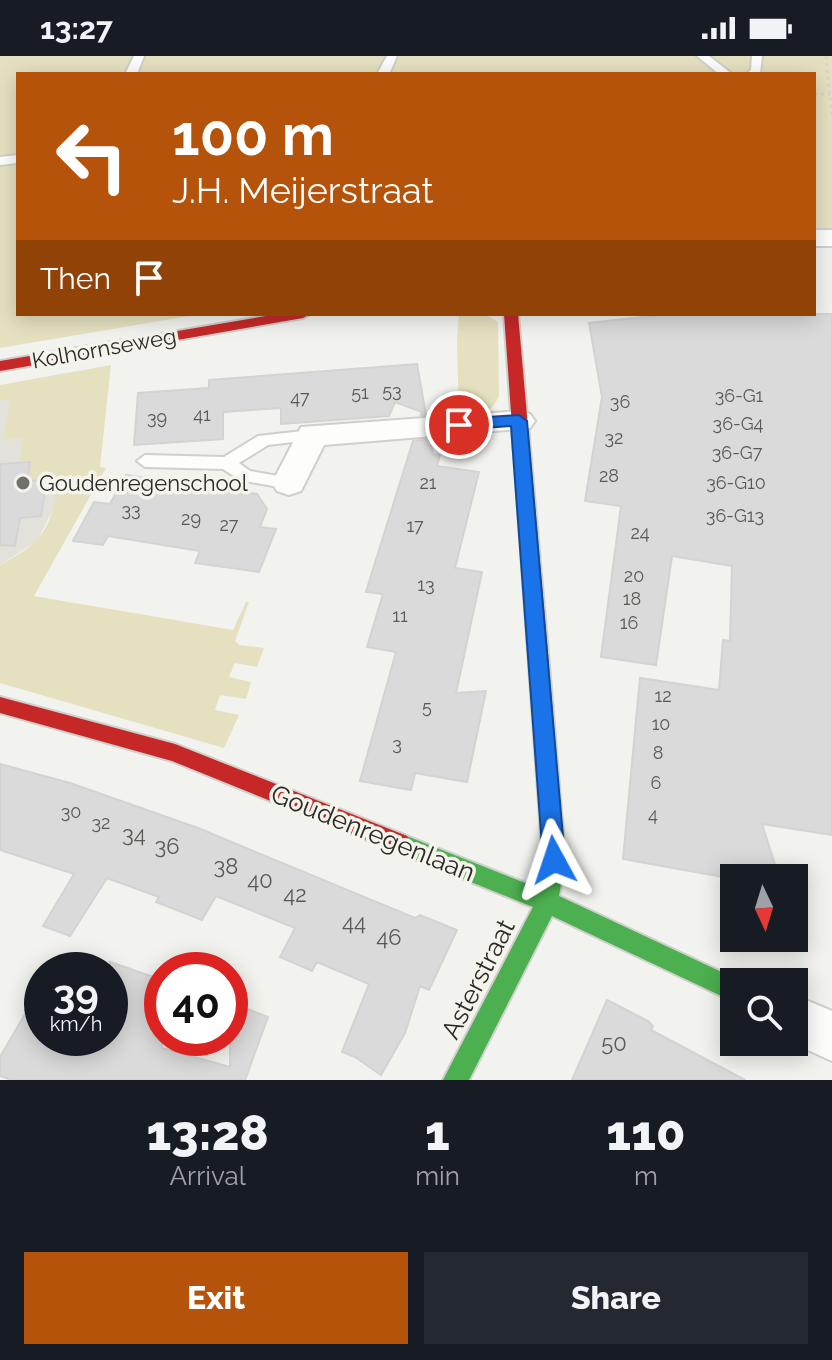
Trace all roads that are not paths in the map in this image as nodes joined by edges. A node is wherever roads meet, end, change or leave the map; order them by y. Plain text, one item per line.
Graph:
1 (702, 56) edge
2 (723, 72) edge
3 (291, 316) edge
4 (511, 316) edge
5 (0, 366) edge
6 (519, 421) junction
7 (312, 435) junction
8 (145, 461) dead end
9 (227, 463) junction
10 (289, 483) joint
11 (0, 705) edge
12 (547, 902) junction
13 (720, 983) edge
14 (808, 1025) edge
15 (832, 1036) edge
16 (456, 1080) edge

1 - 2 lane
3 - 5 street, Kolhornseweg
4 - 6 street, Asterstraat
6 - 7 street
6 - 12 street, Asterstraat
7 - 9 lane
7 - 10 street
8 - 9 lane
9 - 10 lane
11 - 12 street, Goudenregenlaan
12 - 13 street, Goudenregenlaan
12 - 16 street, Asterstraat
14 - 15 street

